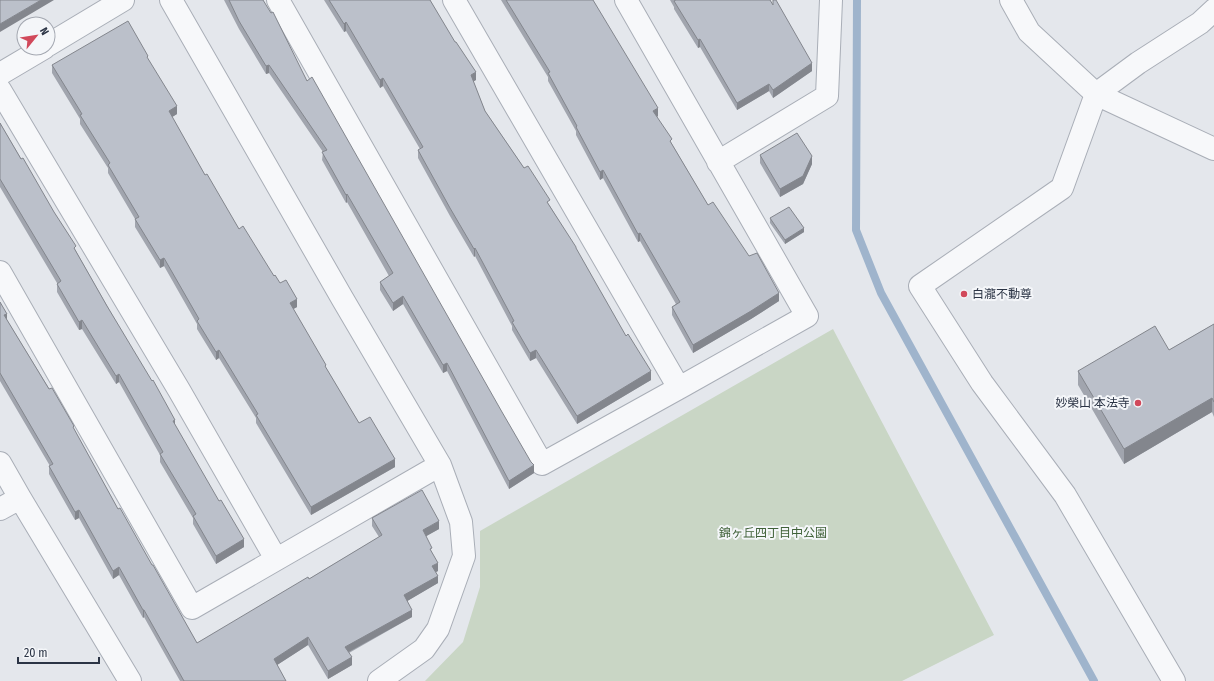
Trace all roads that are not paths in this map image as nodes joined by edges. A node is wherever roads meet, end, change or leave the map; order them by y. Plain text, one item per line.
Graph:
1 (123, 0) edge
2 (171, 0) edge
3 (278, 0) edge
4 (454, 0) edge
5 (626, 0) edge
6 (831, 0) edge
7 (1010, 0) edge
8 (1214, 10) edge
9 (56, 40) edge
10 (30, 56) edge
11 (0, 74) edge
12 (0, 90) edge
13 (1096, 94) junction
14 (1214, 149) edge
15 (718, 162) junction
16 (0, 272) edge
17 (679, 388) junction
18 (0, 463) edge
19 (440, 465) junction
20 (20, 498) junction
21 (0, 509) edge
22 (276, 560) junction
23 (130, 681) edge
24 (379, 681) edge
25 (1174, 681) edge

1 - 9 street
2 - 19 street
3 - 17 street
4 - 17 street
5 - 15 street
6 - 15 street
7 - 13 street
8 - 13 street
10 - 11 street
12 - 22 street
13 - 14 street
13 - 25 street
15 - 17 street
16 - 22 street
18 - 20 street
19 - 22 street
19 - 24 street
20 - 21 street
20 - 23 street

